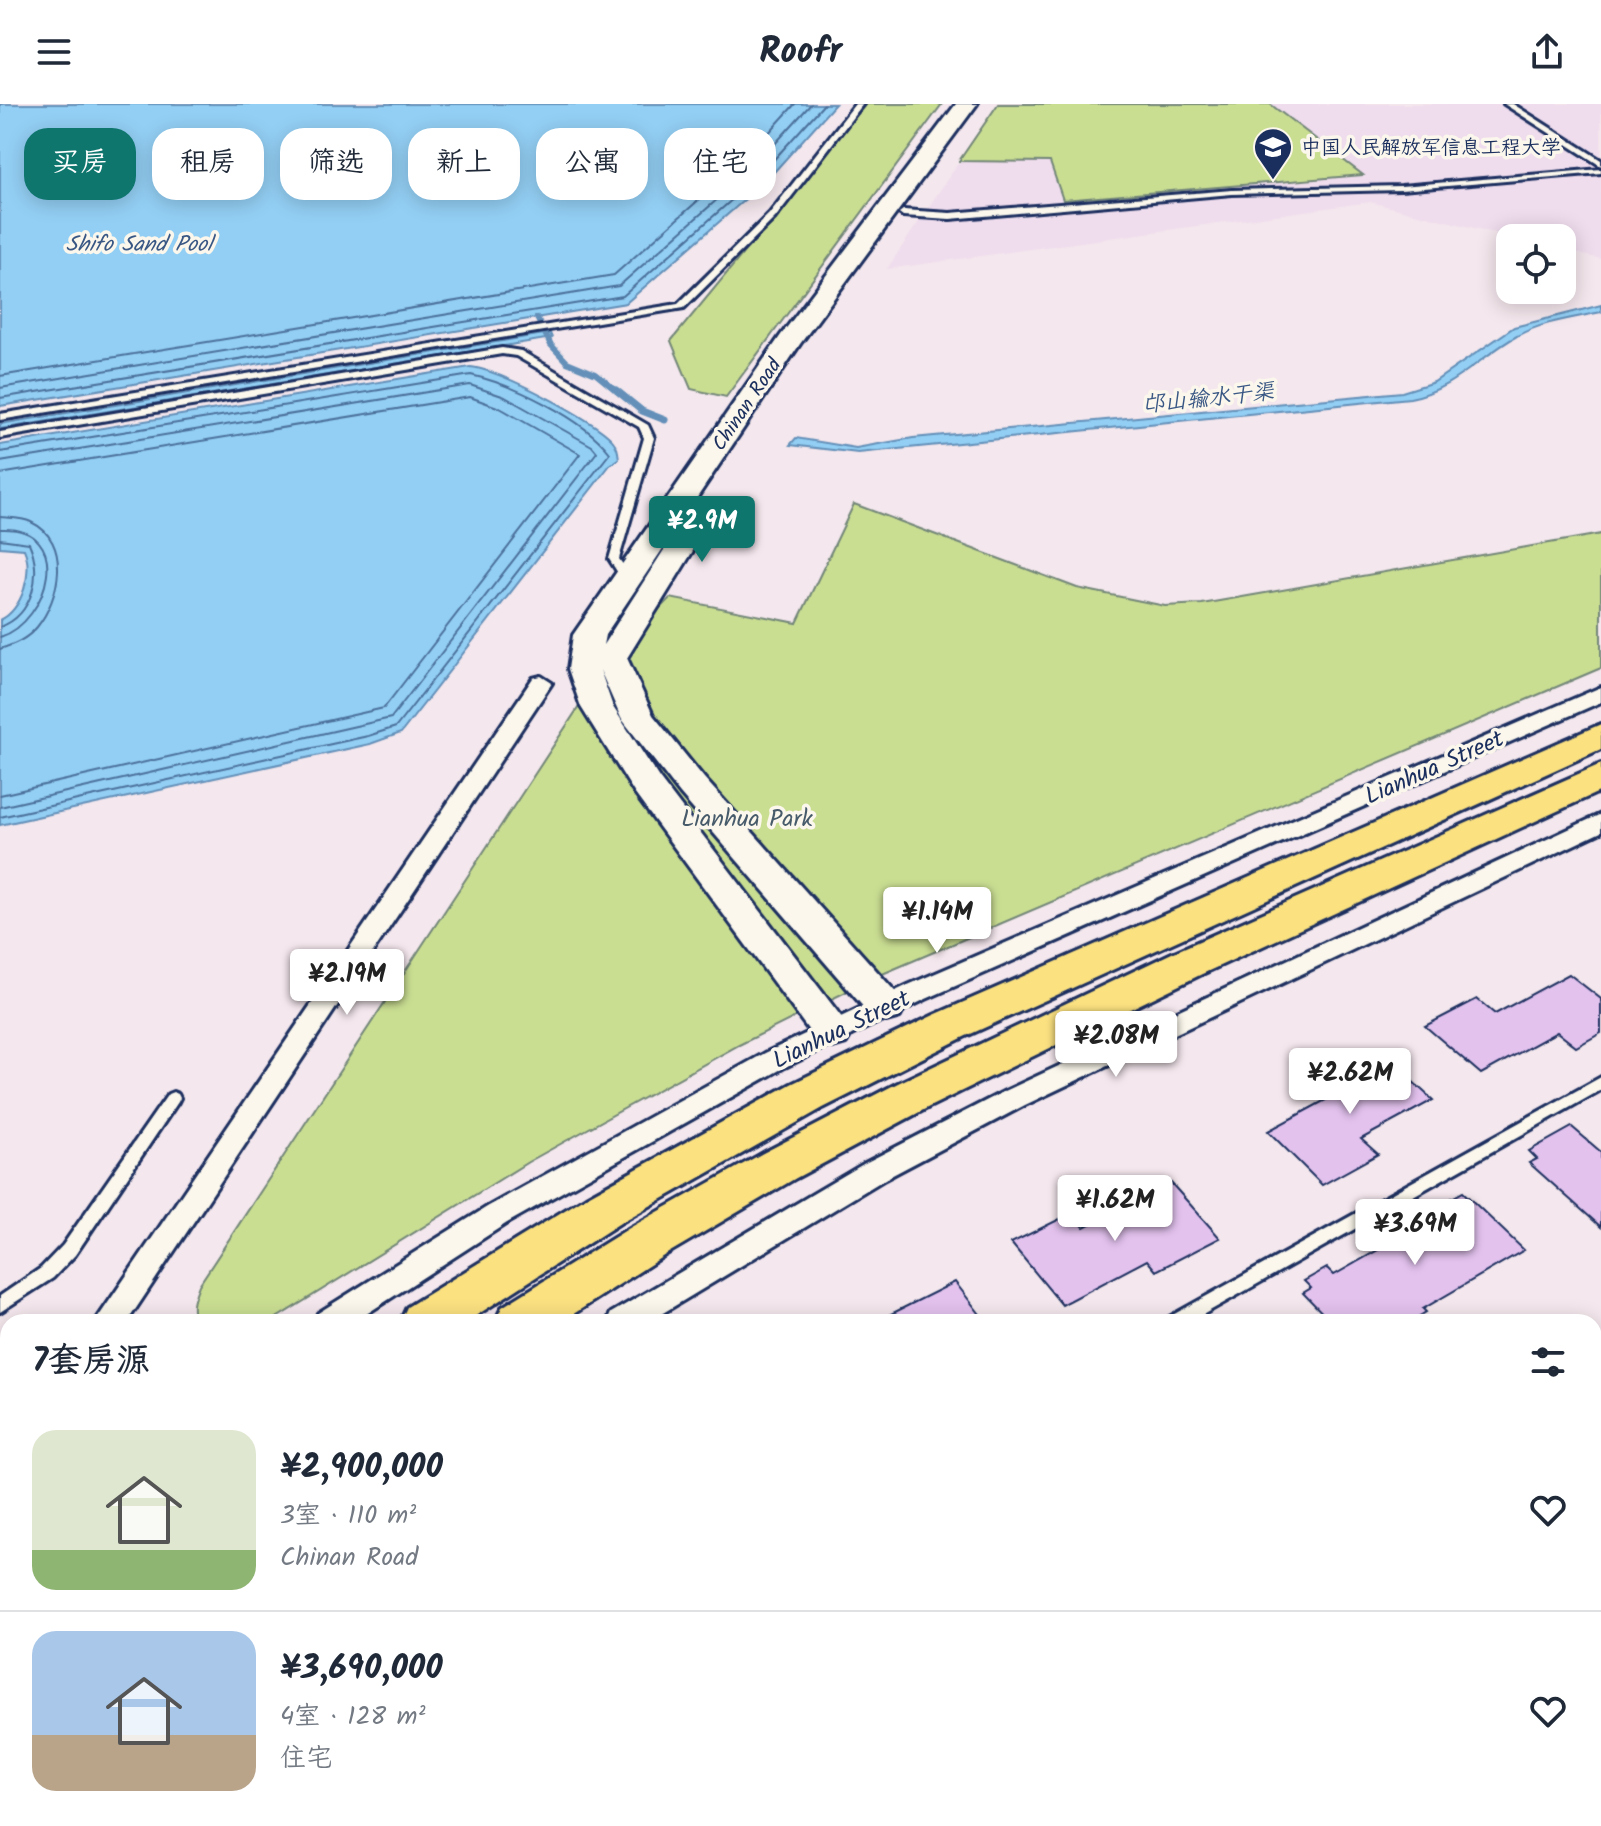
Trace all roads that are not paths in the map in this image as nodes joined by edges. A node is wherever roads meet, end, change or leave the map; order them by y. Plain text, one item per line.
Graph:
1 (859, 104) edge
2 (967, 104) edge
3 (983, 104) edge
4 (1508, 104) edge
5 (1601, 164) edge
6 (1601, 171) edge
7 (903, 213) junction
8 (0, 417) edge
9 (0, 435) edge
10 (630, 574) junction
11 (541, 683) dead end
12 (1601, 694) edge
13 (1601, 735) edge
14 (1601, 776) edge
15 (1601, 822) edge
16 (886, 1007) junction
17 (832, 1033) junction
18 (1601, 1083) edge
19 (173, 1098) dead end
20 (0, 1305) edge
21 (115, 1314) edge
22 (342, 1314) edge
23 (438, 1314) edge
24 (533, 1314) edge
25 (635, 1314) edge
26 (1189, 1314) edge

1 - 8 lane
2 - 10 street, Chinan Road
3 - 7 street, Chinan Road
4 - 5 lane
6 - 7 lane
7 - 16 street, Chinan Road
9 - 10 lane
10 - 17 street, Chinan Road
11 - 21 street
12 - 16 street, Lianhua Street
13 - 23 main road, Lianhua Street
14 - 24 main road
15 - 25 street
16 - 17 street, Lianhua Street
17 - 22 street, Lianhua Street
18 - 26 lane
19 - 20 lane

